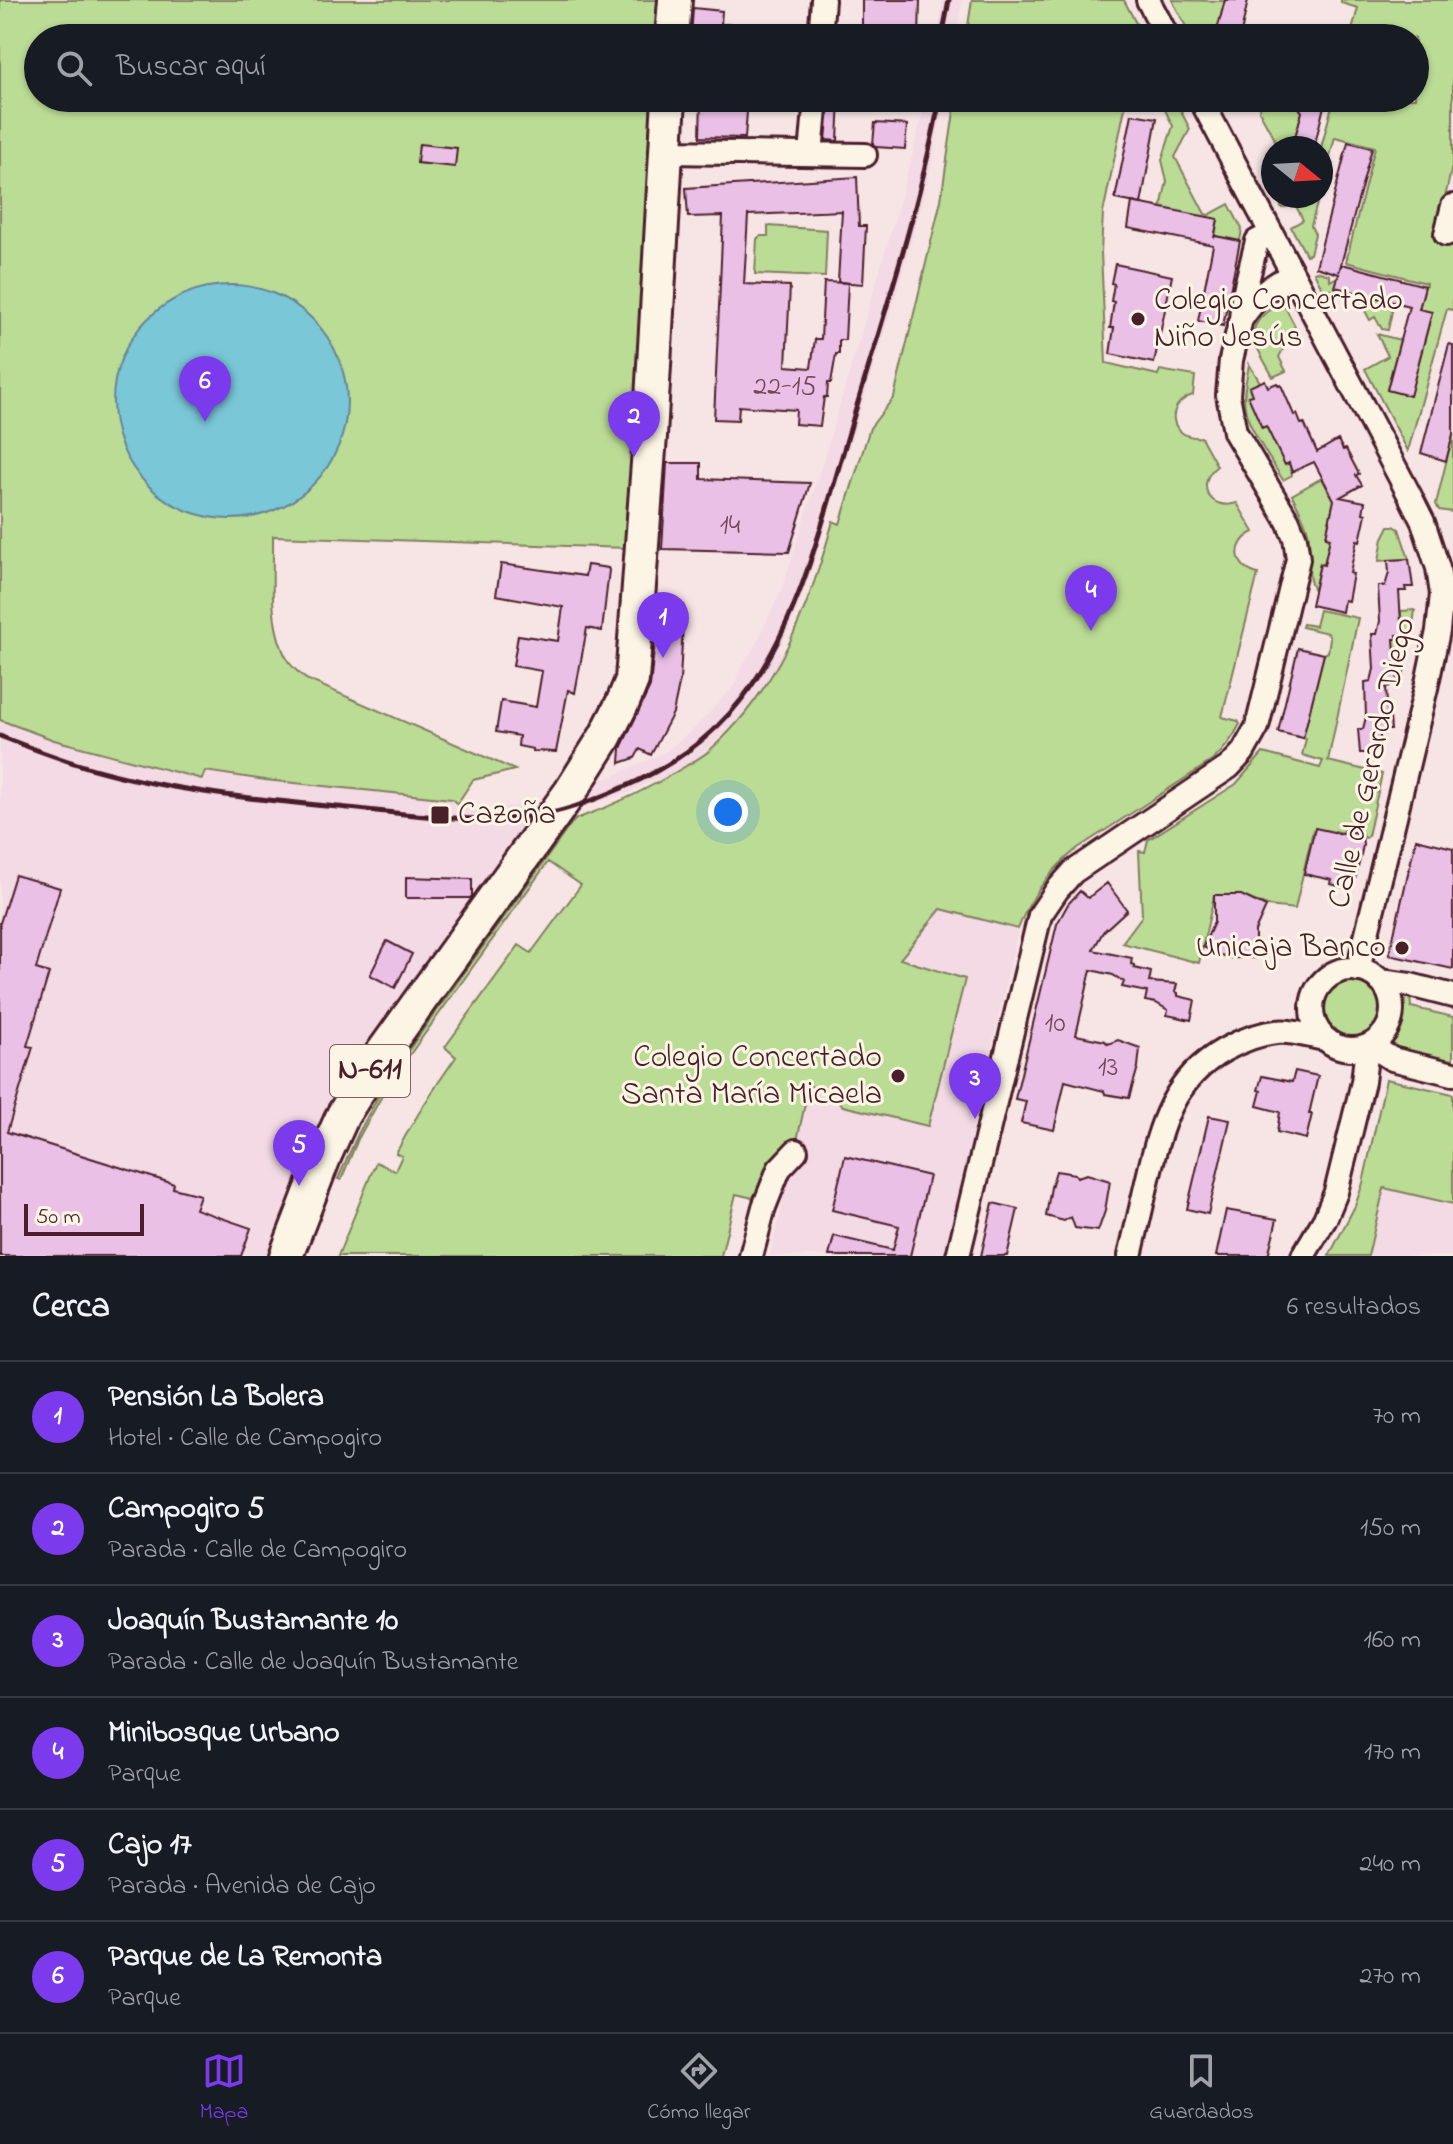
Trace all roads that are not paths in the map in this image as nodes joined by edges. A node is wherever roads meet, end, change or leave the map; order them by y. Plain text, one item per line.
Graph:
1 (675, 0) edge
2 (823, 0) edge
3 (1148, 0) edge
4 (673, 24) edge
5 (821, 24) edge
6 (1161, 24) edge
7 (668, 112) edge
8 (815, 112) edge
9 (1207, 112) edge
10 (665, 152) junction
11 (811, 154) junction
12 (865, 155) dead end
13 (1453, 206) edge
14 (1271, 234) junction
15 (1446, 234) dead end
16 (1292, 275) junction
17 (1241, 319) junction
18 (1358, 970) junction
19 (1380, 981) junction
20 (1453, 996) edge
21 (1312, 1007) junction
22 (1278, 1032) junction
23 (1325, 1039) junction
24 (1368, 1046) junction
25 (1453, 1074) edge
26 (796, 1151) dead end
27 (286, 1256) edge
28 (751, 1256) edge
29 (958, 1256) edge
30 (1130, 1256) edge
31 (1303, 1256) edge

1 - 4 highway
2 - 5 street
3 - 6 street
7 - 10 highway, N-611
8 - 11 street
9 - 14 street, Calle de Gerardo Diego
10 - 11 street
10 - 27 highway, N-611
11 - 12 street
13 - 15 street
14 - 16 street, Calle de Gerardo Diego
14 - 17 street
16 - 17 street
16 - 18 street, Calle de Gerardo Diego
17 - 29 street
18 - 19 street
18 - 21 street
19 - 20 street
19 - 24 street
21 - 22 street
21 - 23 street
22 - 23 street
22 - 30 street
23 - 24 street
24 - 25 street
24 - 31 street
26 - 28 street

